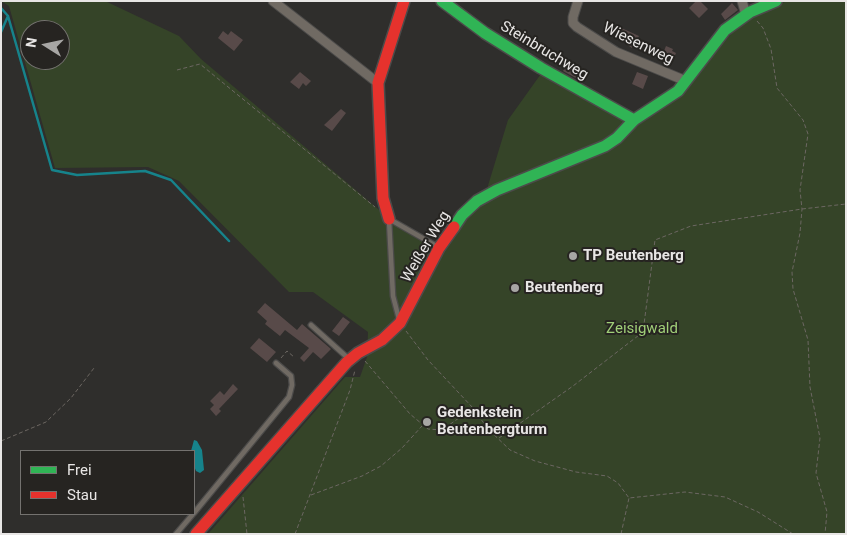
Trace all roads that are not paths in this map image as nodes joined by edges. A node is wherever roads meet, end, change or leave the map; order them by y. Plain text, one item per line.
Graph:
1 (273, 1) edge
2 (404, 1) edge
3 (442, 1) edge
4 (578, 1) edge
5 (742, 1) edge
6 (776, 1) edge
7 (748, 13) junction
8 (686, 81) junction
9 (378, 83) junction
10 (634, 120) junction
11 (390, 219) junction
12 (439, 248) junction
13 (400, 323) junction
14 (311, 325) dead end
15 (354, 356) junction
16 (276, 363) dead end
17 (195, 513) edge
18 (193, 515) edge
19 (176, 534) edge
20 (196, 534) edge

1 - 9 street
2 - 9 street
3 - 10 street, Steinbruchweg
4 - 8 street, Wiesenweg
5 - 7 street
6 - 7 street, Weißer Weg
7 - 8 street, Weißer Weg
8 - 10 street, Weißer Weg
9 - 11 street
10 - 12 street, Weißer Weg
11 - 12 lane
11 - 13 lane
12 - 13 street, Weißer Weg
13 - 15 street, Weißer Weg
14 - 15 lane
15 - 20 street, Weißer Weg
16 - 17 lane
18 - 19 lane

